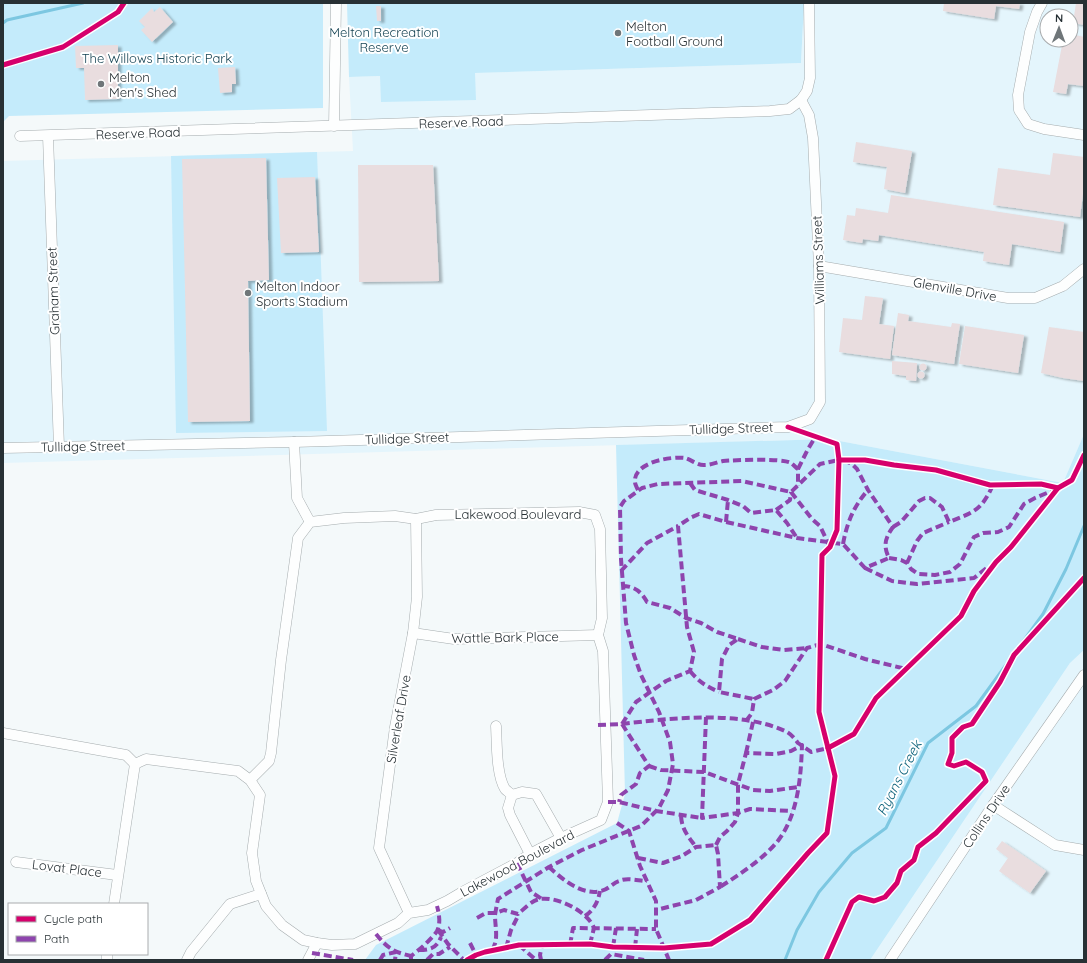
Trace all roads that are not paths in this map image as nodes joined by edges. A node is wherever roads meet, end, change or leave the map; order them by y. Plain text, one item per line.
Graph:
1 (336, 3) edge
2 (809, 3) edge
3 (1042, 3) edge
4 (801, 100) junction
5 (334, 126) junction
6 (1084, 135) edge
7 (20, 136) dead end
8 (48, 136) junction
9 (818, 266) junction
10 (1084, 269) edge
11 (810, 419) joint
12 (294, 442) junction
13 (59, 447) junction
14 (3, 448) edge
15 (416, 519) junction
16 (310, 522) junction
17 (413, 632) junction
18 (598, 635) junction
19 (1084, 674) edge
20 (496, 726) dead end
21 (3, 733) edge
22 (135, 764) junction
23 (250, 780) junction
24 (512, 795) junction
25 (993, 805) junction
26 (561, 838) junction
27 (1084, 850) edge
28 (530, 854) junction
29 (16, 862) dead end
30 (117, 875) junction
31 (261, 894) junction
32 (114, 903) edge
33 (409, 913) junction
34 (317, 943) junction
35 (187, 960) edge
36 (308, 960) edge
37 (890, 960) edge

1 - 5 street
2 - 4 street
3 - 6 street
4 - 5 street, Reserve Road
4 - 9 street, Williams Street
5 - 8 street, Reserve Road
7 - 8 street, Reserve Road
8 - 13 street, Graham Street
9 - 10 street, Glenville Drive
9 - 11 street, Williams Street
11 - 12 street, Tullidge Street
12 - 13 street, Tullidge Street
12 - 16 street
13 - 14 street, Tullidge Street
15 - 16 street, Lakewood Boulevard
15 - 17 street, Silverleaf Drive
15 - 18 street, Lakewood Boulevard
16 - 23 street
17 - 18 street, Wattle Bark Place
17 - 33 street, Silverleaf Drive
18 - 26 street, Lakewood Boulevard
19 - 25 street, Collins Drive
20 - 24 street
21 - 22 street
22 - 23 street
22 - 30 street
23 - 31 street, Lakewood Boulevard
24 - 26 street
24 - 28 street
25 - 27 street
25 - 37 street, Collins Drive
26 - 28 street, Lakewood Boulevard
28 - 33 street, Lakewood Boulevard
29 - 30 street, Lovat Place
30 - 32 street
31 - 34 street, Lakewood Boulevard
31 - 35 street
33 - 34 street, Lakewood Boulevard
34 - 36 street

